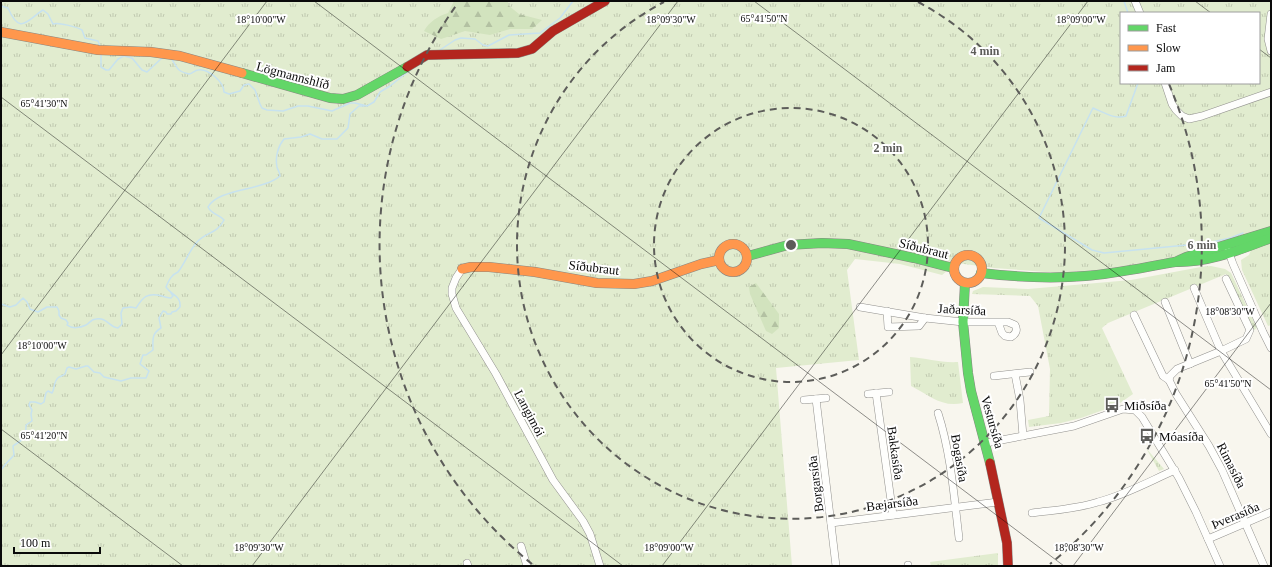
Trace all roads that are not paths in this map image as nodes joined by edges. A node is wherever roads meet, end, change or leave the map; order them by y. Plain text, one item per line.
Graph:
1 (605, 1) edge
2 (1135, 1) edge
3 (1140, 12) edge
4 (1271, 14) edge
5 (1, 32) edge
6 (1271, 51) edge
7 (1165, 84) edge
8 (1271, 92) edge
9 (1271, 230) edge
10 (1271, 238) edge
11 (1228, 249) junction
12 (748, 256) junction
13 (719, 260) junction
14 (953, 268) junction
15 (462, 269) joint
16 (982, 273) junction
17 (1226, 279) dead end
18 (966, 283) junction
19 (1194, 288) dead end
20 (1165, 302) dead end
21 (860, 306) dead end
22 (887, 311) junction
23 (1134, 315) dead end
24 (925, 318) junction
25 (963, 322) junction
26 (998, 322) dead end
27 (1271, 348) edge
28 (1221, 351) junction
29 (1190, 364) junction
30 (1030, 372) dead end
31 (1015, 374) junction
32 (994, 376) dead end
33 (1169, 380) junction
34 (889, 392) dead end
35 (876, 393) junction
36 (868, 394) dead end
37 (826, 398) dead end
38 (816, 399) junction
39 (804, 400) dead end
40 (938, 413) dead end
41 (1271, 434) edge
42 (1023, 436) junction
43 (986, 443) junction
44 (1175, 470) junction
45 (998, 502) junction
46 (955, 507) junction
47 (1271, 512) edge
48 (1032, 513) dead end
49 (893, 515) junction
50 (831, 523) junction
51 (1246, 523) junction
52 (959, 538) dead end
53 (1208, 539) junction
54 (521, 546) dead end
55 (527, 566) edge
56 (600, 566) edge
57 (836, 566) edge
58 (1008, 566) edge
59 (1220, 566) edge
60 (1264, 566) edge

1 - 5 street, Lögmannshlíð
2 - 3 street
4 - 6 street
7 - 8 street
9 - 11 street
10 - 11 street
11 - 16 street
11 - 27 street
12 - 13 street
12 - 13 street
12 - 14 street, Síðubraut
13 - 15 street, Síðubraut
14 - 16 street
14 - 18 street
15 - 56 street, Langimói
16 - 18 street
17 - 28 street
18 - 25 street, Vestursíða
19 - 28 street
20 - 29 street
21 - 22 street, Jaðarsíða
22 - 24 street, Jaðarsíða
22 - 24 street, Jaðarsíða
23 - 33 street, Rimasíða
24 - 25 street, Jaðarsíða
25 - 26 street, Jaðarsíða
25 - 43 street, Vestursíða
28 - 29 street
28 - 41 street
29 - 33 street
30 - 31 street
31 - 32 street
31 - 42 street
33 - 51 street, Rimasíða
34 - 35 street
35 - 36 street
35 - 49 street, Bakkasíða
37 - 38 street
38 - 39 street
38 - 50 street, Borgarsíða
40 - 46 street, Bogasíða
42 - 43 street
42 - 44 street
43 - 45 street, Vestursíða
44 - 48 street
44 - 53 street
45 - 46 street, Bæjarsíða
45 - 58 street, Vestursíða
46 - 49 street, Bæjarsíða
46 - 52 street
47 - 51 street, Þverasíða
49 - 50 street, Bæjarsíða
50 - 57 street, Borgarsíða
51 - 53 street, Þverasíða
51 - 60 street, Rimasíða
53 - 59 street
54 - 55 street

